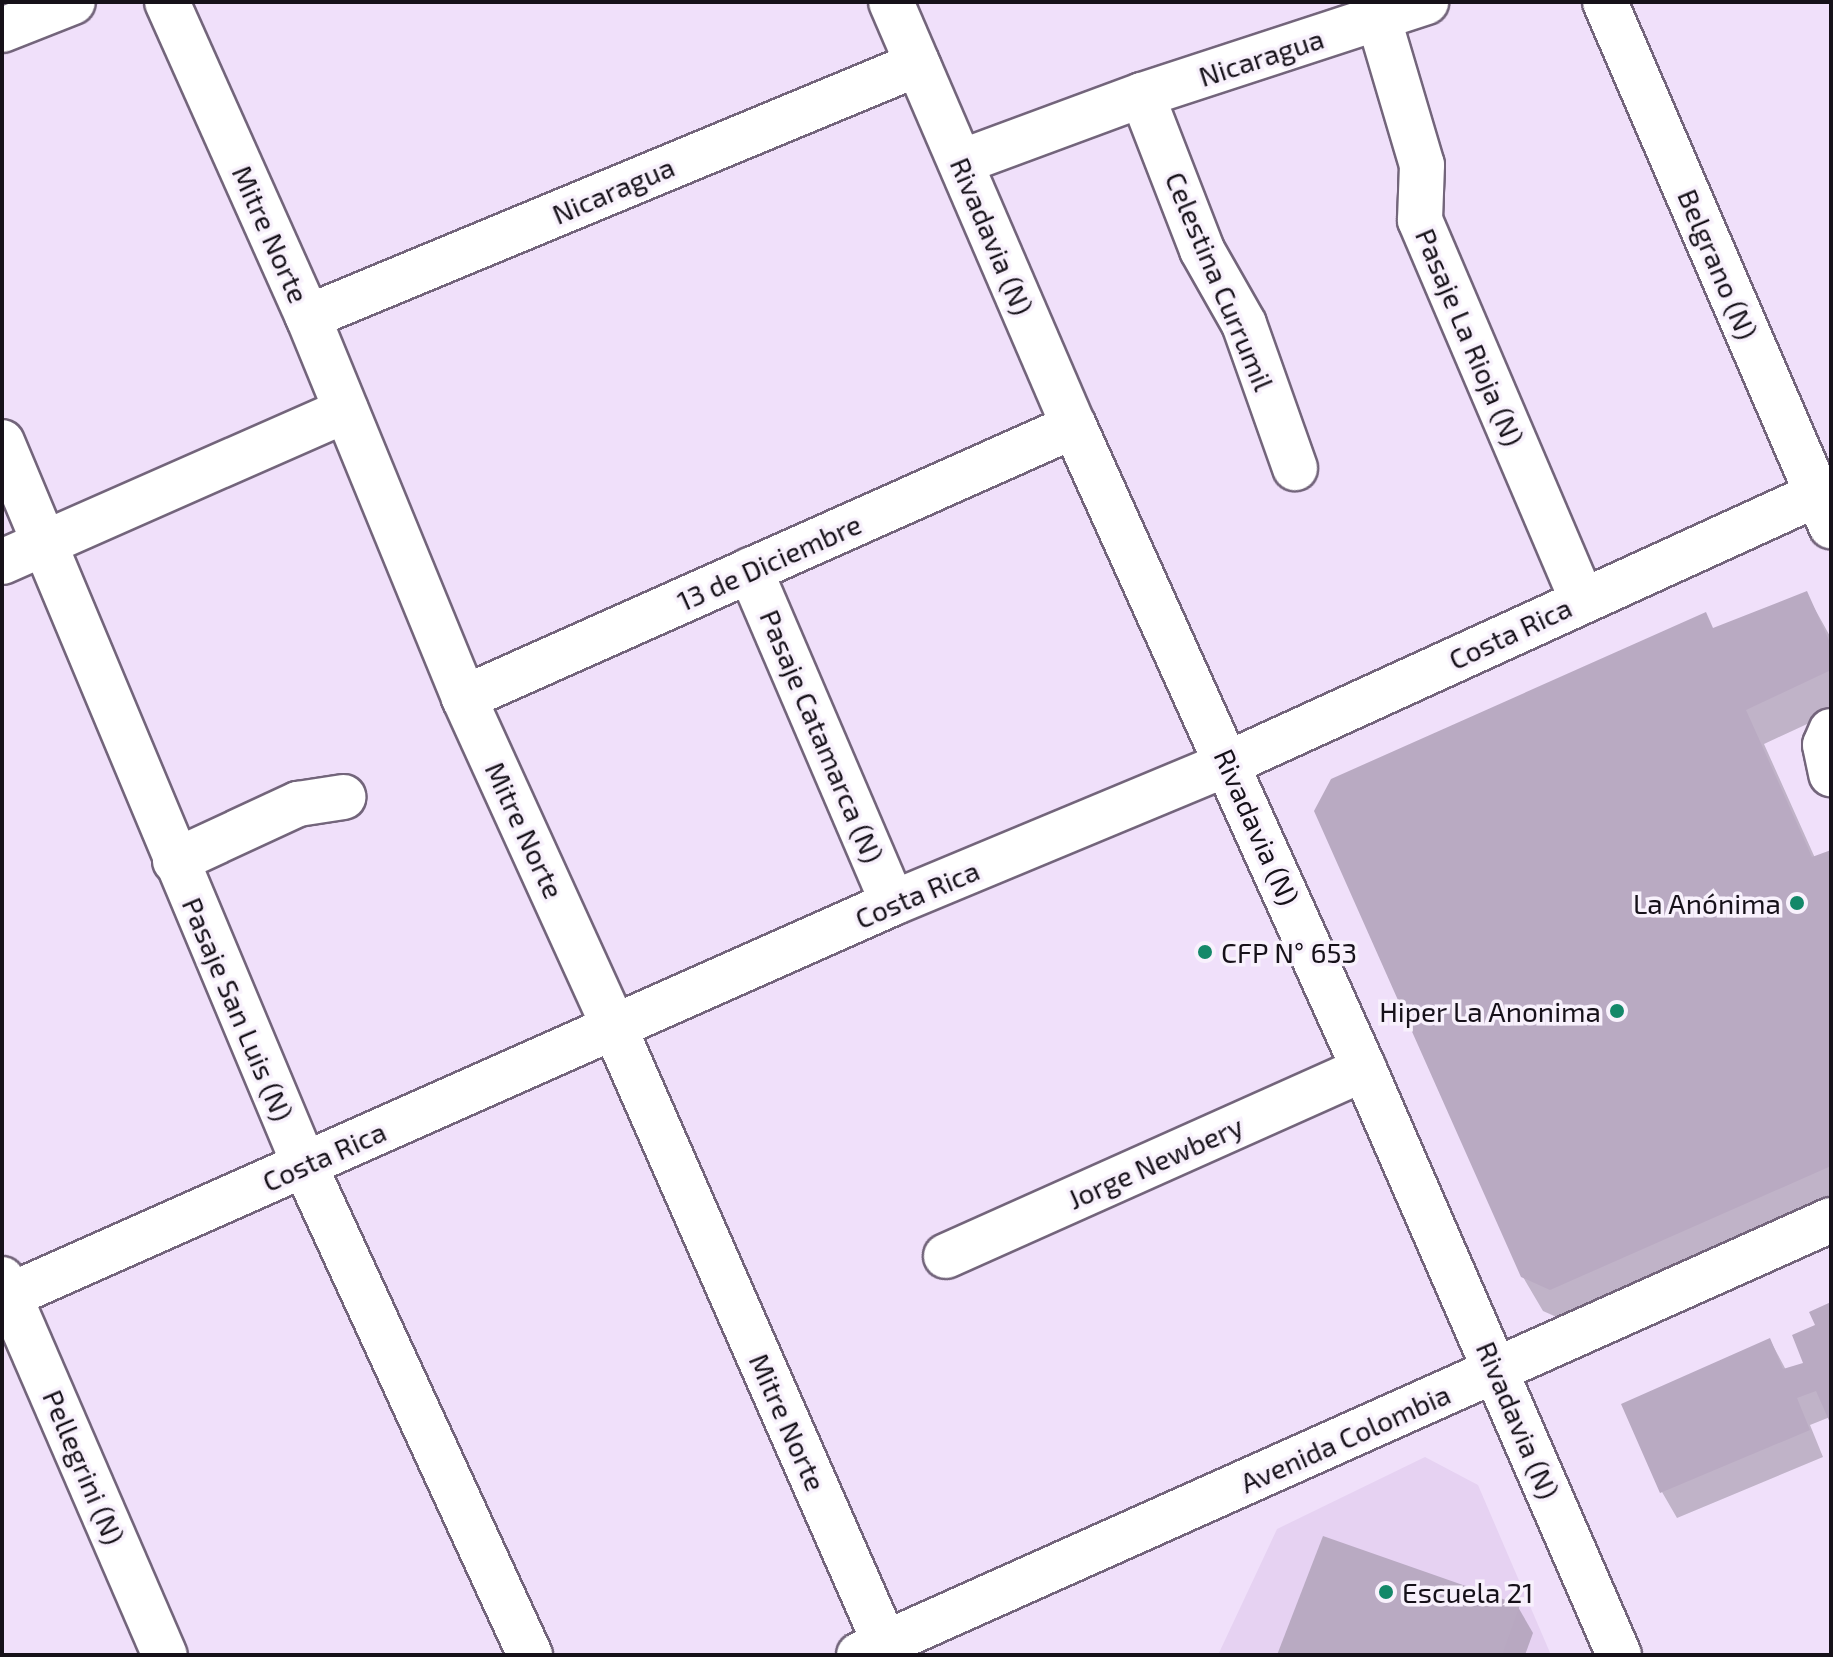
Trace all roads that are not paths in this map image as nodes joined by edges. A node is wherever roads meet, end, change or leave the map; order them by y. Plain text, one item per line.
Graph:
1 (73, 2) edge
2 (167, 2) edge
3 (891, 2) edge
4 (1426, 2) edge
5 (1605, 2) edge
6 (1379, 20) junction
7 (2, 30) edge
8 (918, 64) junction
9 (1142, 95) junction
10 (961, 162) junction
11 (308, 317) junction
12 (346, 410) junction
13 (1074, 426) junction
14 (2, 442) edge
15 (1295, 468) dead end
16 (1826, 503) edge
17 (45, 543) junction
18 (2, 562) edge
19 (750, 570) junction
20 (1582, 599) junction
21 (464, 698) junction
22 (1831, 731) edge
23 (1229, 763) junction
24 (1831, 774) edge
25 (343, 797) dead end
26 (175, 861) junction
27 (893, 903) junction
28 (615, 1029) junction
29 (1364, 1069) junction
30 (304, 1164) junction
31 (1831, 1220) edge
32 (946, 1256) dead end
33 (5, 1291) edge
34 (1497, 1370) junction
35 (878, 1651) edge
36 (165, 1655) edge
37 (530, 1655) edge
38 (1619, 1655) edge

1 - 7 street
2 - 11 street, Mitre Norte
3 - 8 street, Rivadavia (N)
4 - 6 street, Nicaragua
5 - 16 street, Belgrano (N)
6 - 9 street, Nicaragua
6 - 20 street, Pasaje La Rioja (N)
8 - 10 street, Rivadavia (N)
8 - 11 street, Nicaragua
9 - 10 street, Nicaragua
9 - 15 street, Celestina Currumil
10 - 13 street, Rivadavia (N)
11 - 12 street, Mitre Norte
12 - 17 street
12 - 21 street, Mitre Norte
13 - 19 street, 13 de Diciembre
13 - 23 street, Rivadavia (N)
14 - 17 street, Pasaje San Luis (N)
16 - 20 street, Costa Rica
17 - 18 street
17 - 26 street, Pasaje San Luis (N)
19 - 21 street, 13 de Diciembre
19 - 27 street, Pasaje Catamarca (N)
20 - 23 street, Costa Rica
21 - 28 street, Mitre Norte
22 - 24 street
23 - 27 street, Costa Rica
23 - 29 street, Rivadavia (N)
25 - 26 street
26 - 30 street, Pasaje San Luis (N)
27 - 28 street, Costa Rica
28 - 30 street, Costa Rica
28 - 35 street, Mitre Norte
29 - 32 street, Jorge Newbery
29 - 34 street, Rivadavia (N)
30 - 33 street, Costa Rica
30 - 37 street, Pasaje San Luis (N)
31 - 34 street, Avenida Colombia
33 - 36 street, Pellegrini (N)
34 - 35 street, Avenida Colombia
34 - 38 street, Rivadavia (N)

